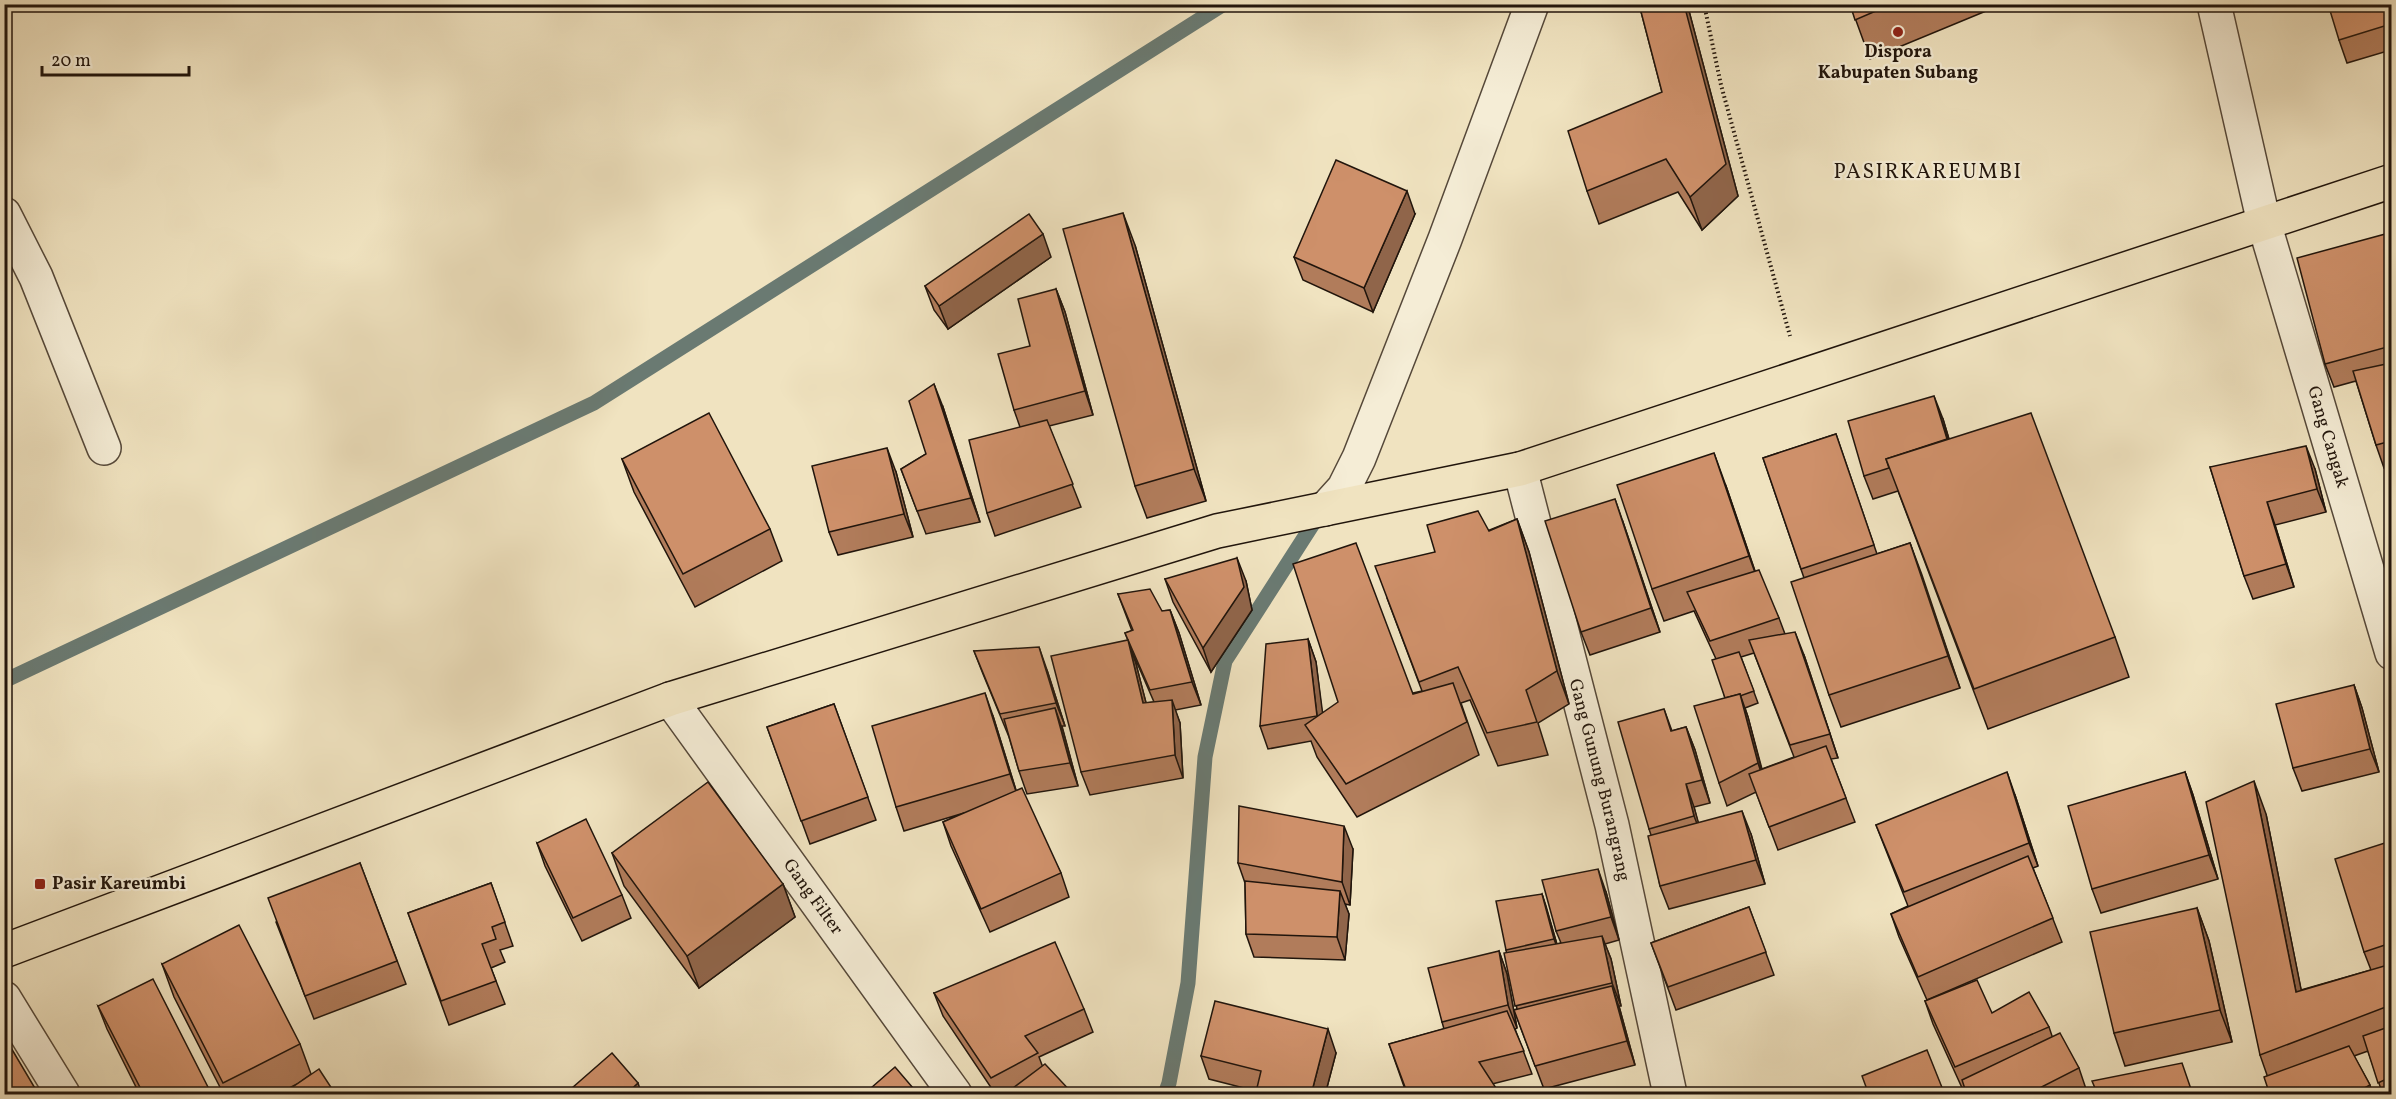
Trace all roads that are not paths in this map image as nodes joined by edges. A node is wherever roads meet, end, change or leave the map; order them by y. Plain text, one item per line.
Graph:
1 (1532, 4) edge
2 (2214, 4) edge
3 (2391, 182) edge
4 (4, 214) edge
5 (2264, 223) junction
6 (104, 448) dead end
7 (1520, 469) junction
8 (1325, 509) junction
9 (2391, 653) edge
10 (670, 699) junction
11 (4, 951) edge
12 (4, 998) edge
13 (63, 1095) edge
14 (955, 1095) edge
15 (1670, 1095) edge

1 - 8 street
2 - 5 street, Gang Cangak
3 - 5 main road
4 - 6 street
5 - 7 main road
5 - 9 street, Gang Cangak
7 - 8 main road
7 - 15 street, Gang Gunung Burangrang
8 - 10 main road
10 - 11 main road
10 - 14 street, Gang Filter
12 - 13 street

